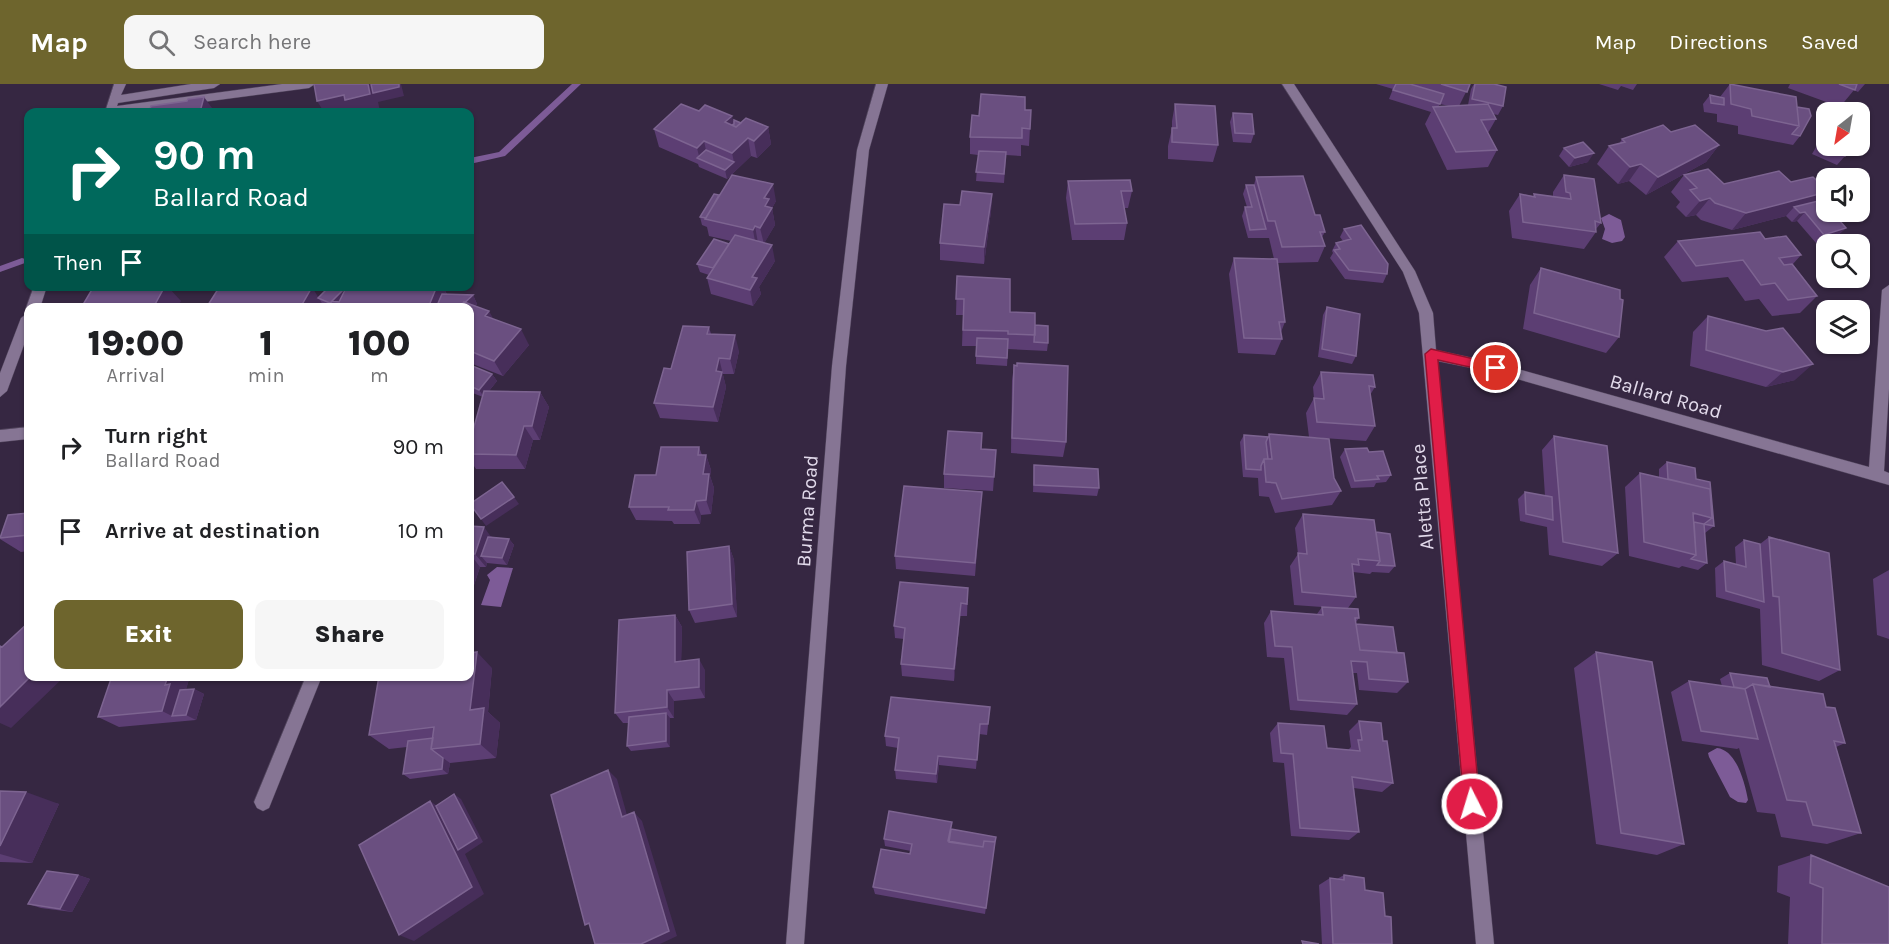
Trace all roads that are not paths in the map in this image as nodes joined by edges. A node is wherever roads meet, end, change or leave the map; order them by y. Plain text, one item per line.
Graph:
1 (120, 84) edge
2 (214, 84) edge
3 (309, 84) edge
4 (882, 84) edge
5 (1288, 84) edge
6 (111, 108) edge
7 (1889, 290) edge
8 (24, 328) edge
9 (1431, 354) junction
10 (0, 391) edge
11 (24, 433) edge
12 (0, 436) edge
13 (1883, 477) edge
14 (312, 681) edge
15 (263, 802) dead end
16 (795, 944) edge
17 (1485, 944) edge

1 - 6 street
2 - 6 street
3 - 6 street
4 - 16 street, Burma Road
5 - 9 street, Aletta Place
7 - 13 street
8 - 10 street
9 - 13 street, Ballard Road
9 - 17 street, Aletta Place
11 - 12 street
14 - 15 street

